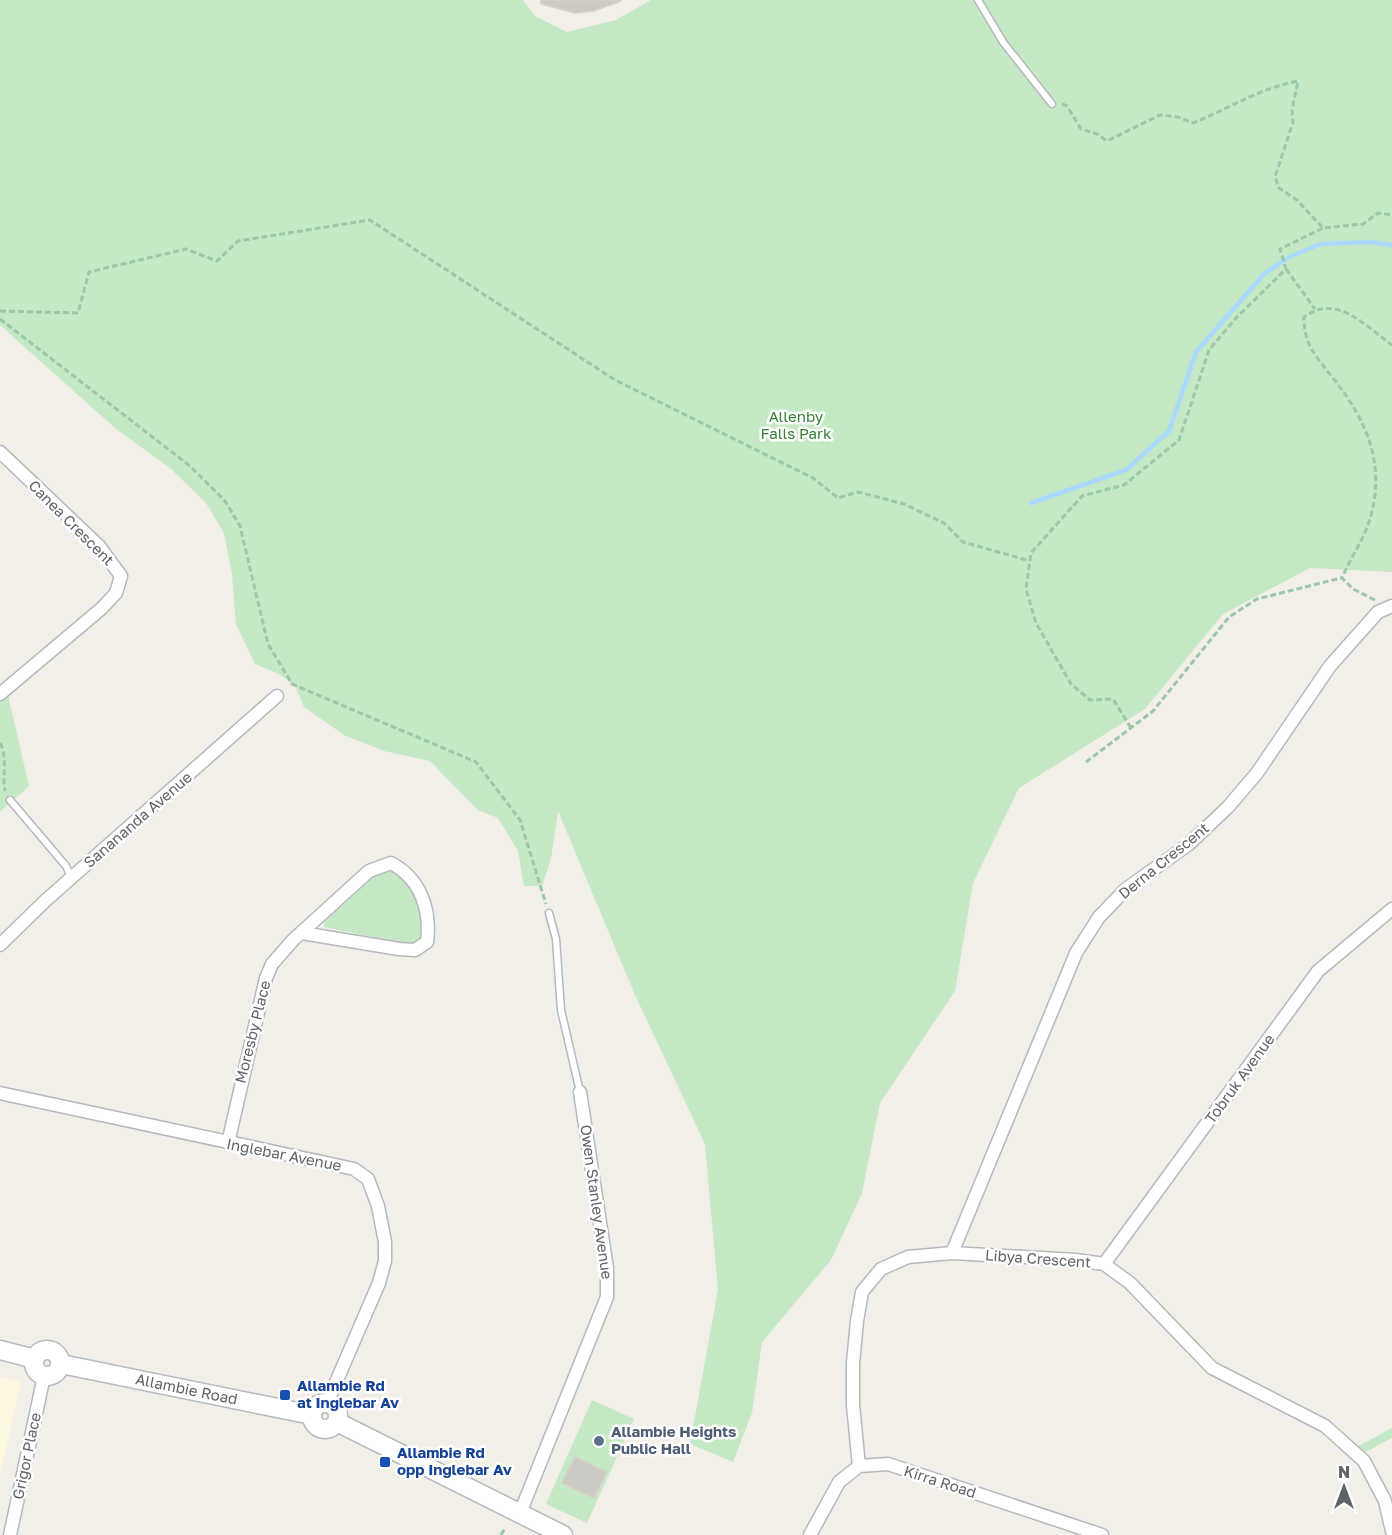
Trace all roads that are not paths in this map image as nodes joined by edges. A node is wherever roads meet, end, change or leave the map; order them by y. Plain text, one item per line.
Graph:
1 (978, 0) edge
2 (1052, 104) road end
3 (0, 452) edge
4 (1391, 607) edge
5 (0, 694) edge
6 (278, 696) dead end
7 (10, 800) road end
8 (72, 878) junction
9 (1392, 909) edge
10 (549, 913) road end
11 (302, 933) junction
12 (0, 945) edge
13 (580, 1092) joint
14 (0, 1093) edge
15 (228, 1143) junction
16 (952, 1253) junction
17 (1104, 1264) junction
18 (0, 1350) edge
19 (34, 1359) junction
20 (61, 1364) junction
21 (44, 1376) junction
22 (327, 1403) junction
23 (312, 1415) junction
24 (337, 1422) junction
25 (859, 1466) junction
26 (520, 1513) junction
27 (1392, 1531) edge
28 (10, 1535) edge
29 (563, 1535) edge
30 (810, 1535) edge
31 (1102, 1535) edge

1 - 2 lane
3 - 5 street, Canea Crescent
4 - 16 street, Derna Crescent
6 - 8 street, Sanananda Avenue
7 - 8 lane
8 - 12 street, Sanananda Avenue
9 - 17 street, Tobruk Avenue
10 - 13 lane, Owen Stanley Avenue
11 - 11 street, Moresby Place
11 - 15 street, Moresby Place
13 - 26 street, Owen Stanley Avenue
14 - 15 street, Inglebar Avenue
15 - 22 street, Inglebar Avenue
16 - 17 street, Libya Crescent
16 - 25 street, Libya Crescent
17 - 27 street, Libya Crescent
18 - 19 main road
19 - 20 main road
19 - 21 main road
20 - 21 main road
20 - 23 main road, Allambie Road
21 - 28 street, Grigor Place
22 - 23 main road
22 - 24 main road
23 - 24 main road
24 - 26 main road
25 - 30 street
25 - 31 street, Kirra Road
26 - 29 main road

